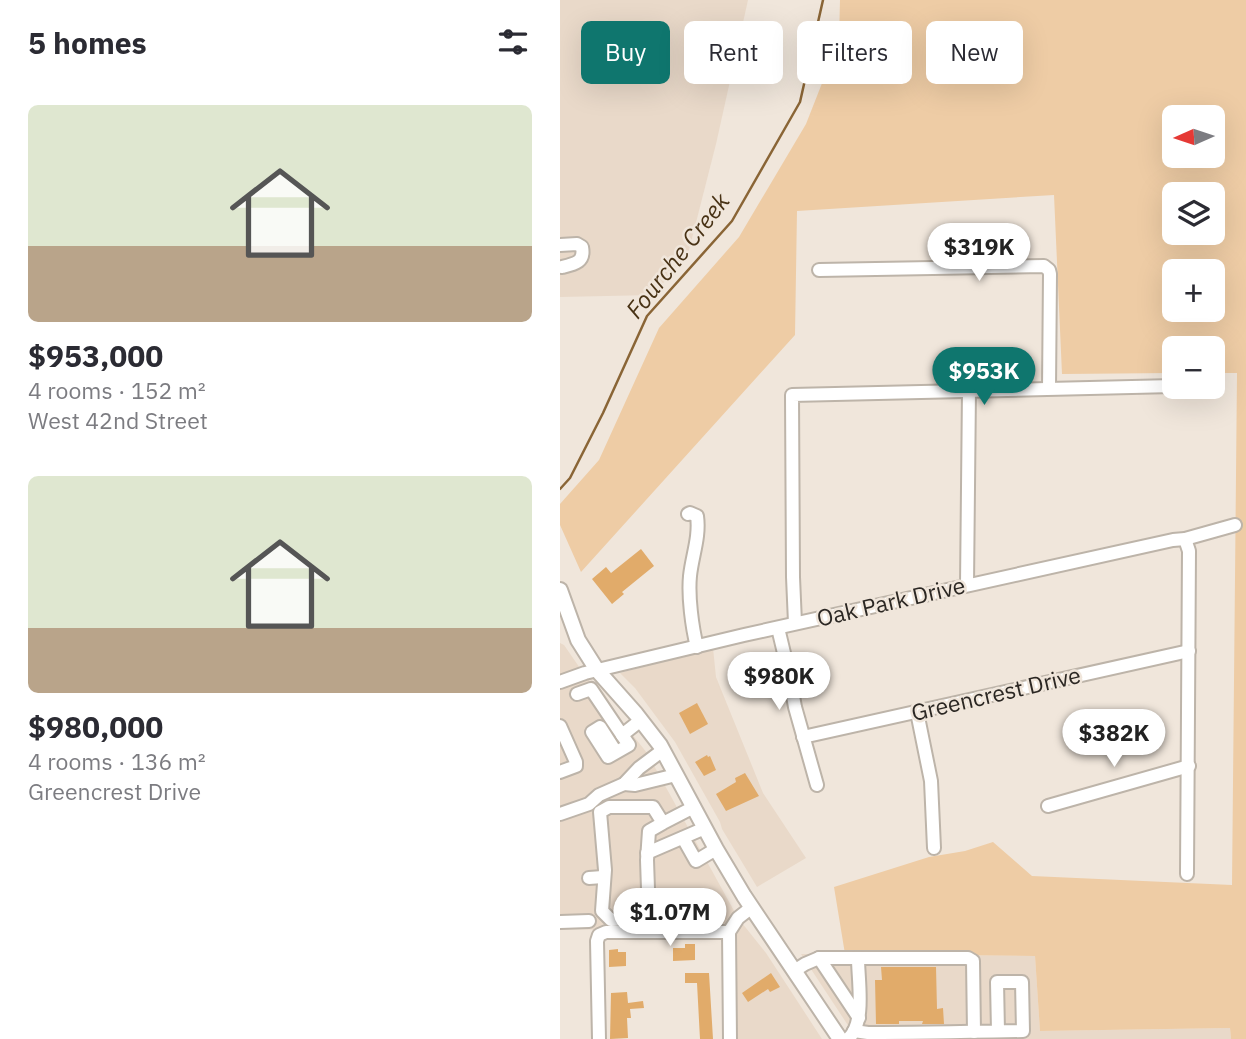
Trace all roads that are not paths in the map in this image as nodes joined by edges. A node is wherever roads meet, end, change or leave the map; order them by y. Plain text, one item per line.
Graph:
1 (560, 245) edge
2 (565, 264) edge
3 (819, 270) dead end
4 (1162, 387) edge
5 (1049, 388) junction
6 (969, 390) junction
7 (688, 514) dead end
8 (1235, 525) dead end
9 (1185, 540) junction
10 (967, 585) junction
11 (560, 590) edge
12 (795, 623) junction
13 (778, 628) junction
14 (697, 647) junction
15 (1189, 651) junction
16 (601, 674) junction
17 (560, 682) edge
18 (591, 688) junction
19 (577, 694) dead end
20 (621, 697) junction
21 (607, 712) junction
22 (917, 712) junction
23 (641, 720) junction
24 (560, 726) edge
25 (600, 727) dead end
26 (622, 735) junction
27 (803, 737) junction
28 (663, 750) junction
29 (1189, 766) junction
30 (560, 772) edge
31 (676, 775) junction
32 (624, 784) junction
33 (817, 785) dead end
34 (1048, 806) dead end
35 (694, 807) junction
36 (560, 814) edge
37 (663, 823) junction
38 (705, 828) junction
39 (683, 838) junction
40 (934, 848) dead end
41 (716, 849) junction
42 (647, 853) junction
43 (1187, 874) dead end
44 (603, 877) junction
45 (589, 878) dead end
46 (752, 907) junction
47 (589, 921) dead end
48 (560, 922) edge
49 (729, 932) junction
50 (819, 958) junction
51 (858, 958) junction
52 (794, 971) junction
53 (854, 1029) edge
54 (998, 1031) dead end
55 (974, 1032) junction
56 (598, 1039) edge
57 (730, 1039) edge
58 (840, 1039) edge

1 - 2 street
3 - 5 street
4 - 5 street
5 - 6 street
6 - 10 street
6 - 12 street
7 - 14 street
8 - 9 street, Oak Park Drive
9 - 10 street, Oak Park Drive
9 - 15 street
10 - 12 street, Oak Park Drive
11 - 16 main road
12 - 13 street, Oak Park Drive
13 - 14 street, Oak Park Drive
13 - 27 street
14 - 16 street, Oak Park Drive
15 - 22 street, Greencrest Drive
15 - 29 street
16 - 17 street, Oak Park Drive
16 - 18 street
16 - 20 main road
18 - 19 street
18 - 21 street
20 - 21 street
20 - 23 main road
21 - 26 street
22 - 27 street, Greencrest Drive
22 - 40 street
23 - 26 street
23 - 28 main road
24 - 30 street
25 - 26 street
27 - 33 street
28 - 31 main road
28 - 32 street
29 - 34 street
29 - 43 street
31 - 32 street
31 - 35 main road
32 - 36 street
35 - 37 street
35 - 38 main road
37 - 42 street
37 - 44 street
38 - 39 street
38 - 41 main road
39 - 41 street
39 - 42 street
41 - 46 main road
42 - 44 street
44 - 45 street
46 - 49 street
46 - 52 main road
47 - 48 street
49 - 56 street
49 - 57 street
50 - 51 street
50 - 52 street
50 - 53 street
51 - 53 street
51 - 55 street
52 - 58 main road
53 - 55 street
54 - 55 street

